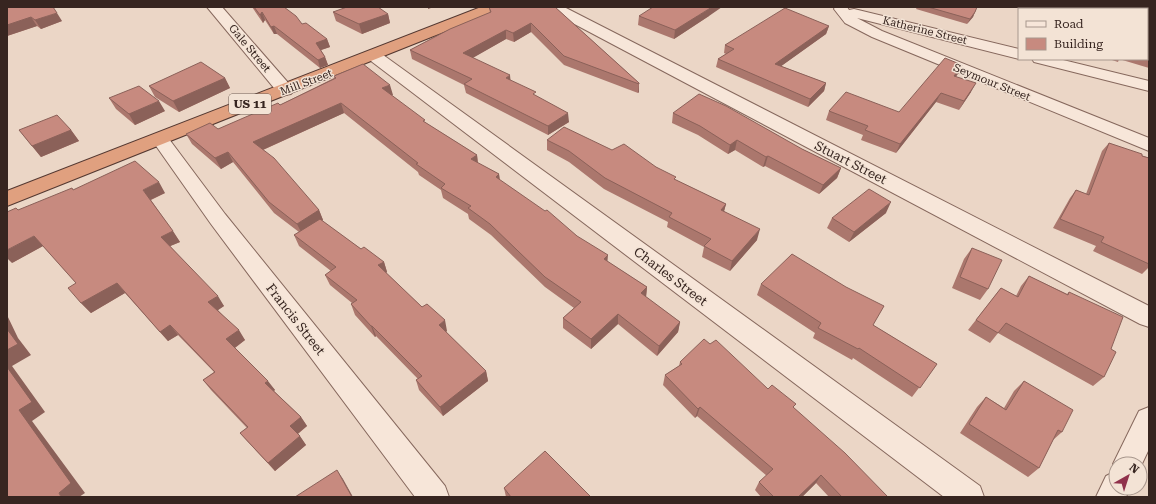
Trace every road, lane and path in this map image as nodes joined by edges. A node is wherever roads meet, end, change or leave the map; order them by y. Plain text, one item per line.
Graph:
1 (214, 7) edge
2 (494, 7) edge
3 (553, 7) edge
4 (836, 8) edge
5 (1018, 54) edge
6 (373, 55) junction
7 (1044, 60) edge
8 (1149, 86) edge
9 (285, 90) junction
10 (160, 139) junction
11 (1149, 145) edge
12 (7, 199) edge
13 (1149, 317) edge
14 (1149, 420) edge
15 (1131, 456) edge
16 (434, 497) edge
17 (969, 497) edge

1 - 9 street, Gale Street
2 - 6 highway, Mill Street / US 11
3 - 13 street, Stuart Street
4 - 5 street, Katherine Street
4 - 11 street, Seymour Street
6 - 9 highway, Mill Street / US 11
6 - 17 street, Charles Street
7 - 8 street
9 - 10 highway, Mill Street / US 11
10 - 12 highway, Mill Street / US 11
10 - 16 street, Francis Street
14 - 15 street

